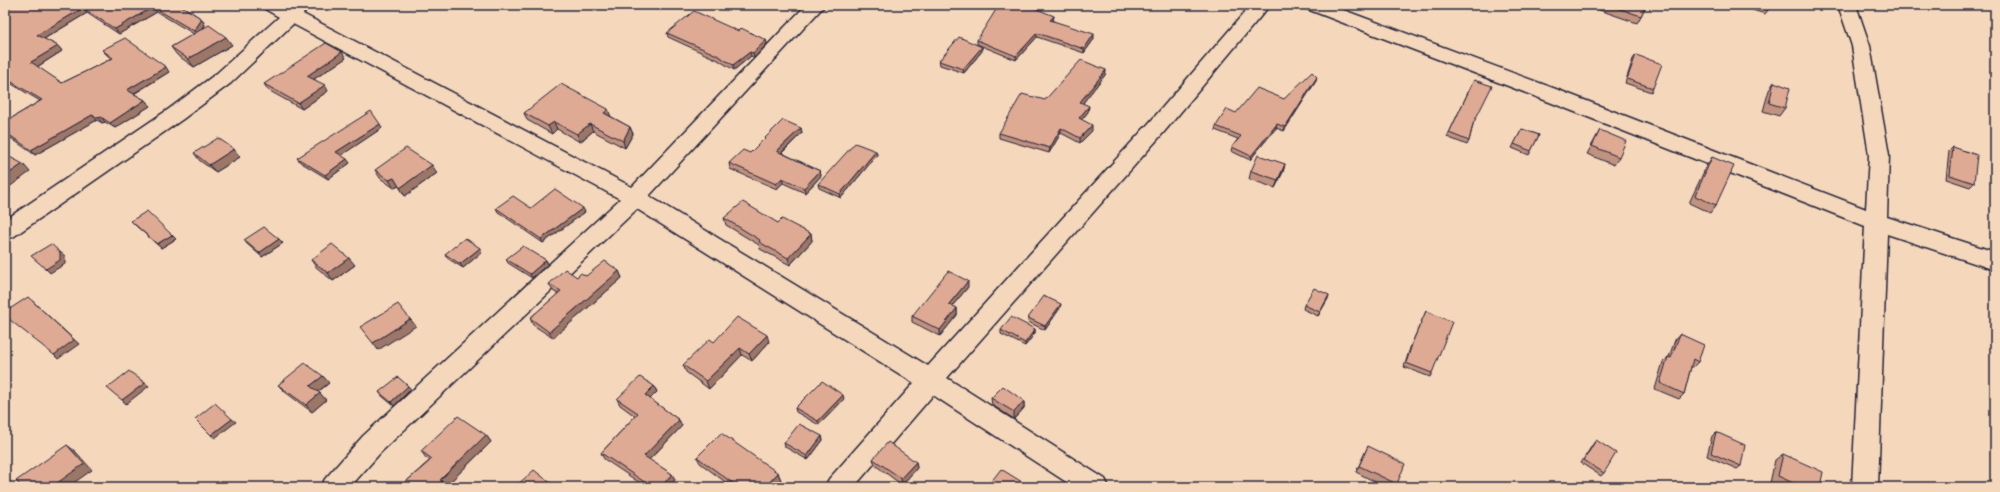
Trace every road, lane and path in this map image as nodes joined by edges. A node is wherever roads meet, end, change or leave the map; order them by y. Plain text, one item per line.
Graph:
1 (271, 5) edge
2 (816, 5) edge
3 (1261, 5) edge
4 (1313, 5) edge
5 (1847, 5) edge
6 (297, 10) edge
7 (635, 198) junction
8 (1876, 222) junction
9 (5, 231) edge
10 (1995, 261) edge
11 (930, 380) junction
12 (334, 487) edge
13 (838, 487) edge
14 (1096, 487) edge
15 (1865, 487) edge

1 - 6 street
2 - 7 street
3 - 11 street
4 - 8 street
5 - 8 street
6 - 7 street
6 - 9 street
7 - 11 street
7 - 12 street
8 - 10 street
8 - 15 street
11 - 13 street
11 - 14 street

